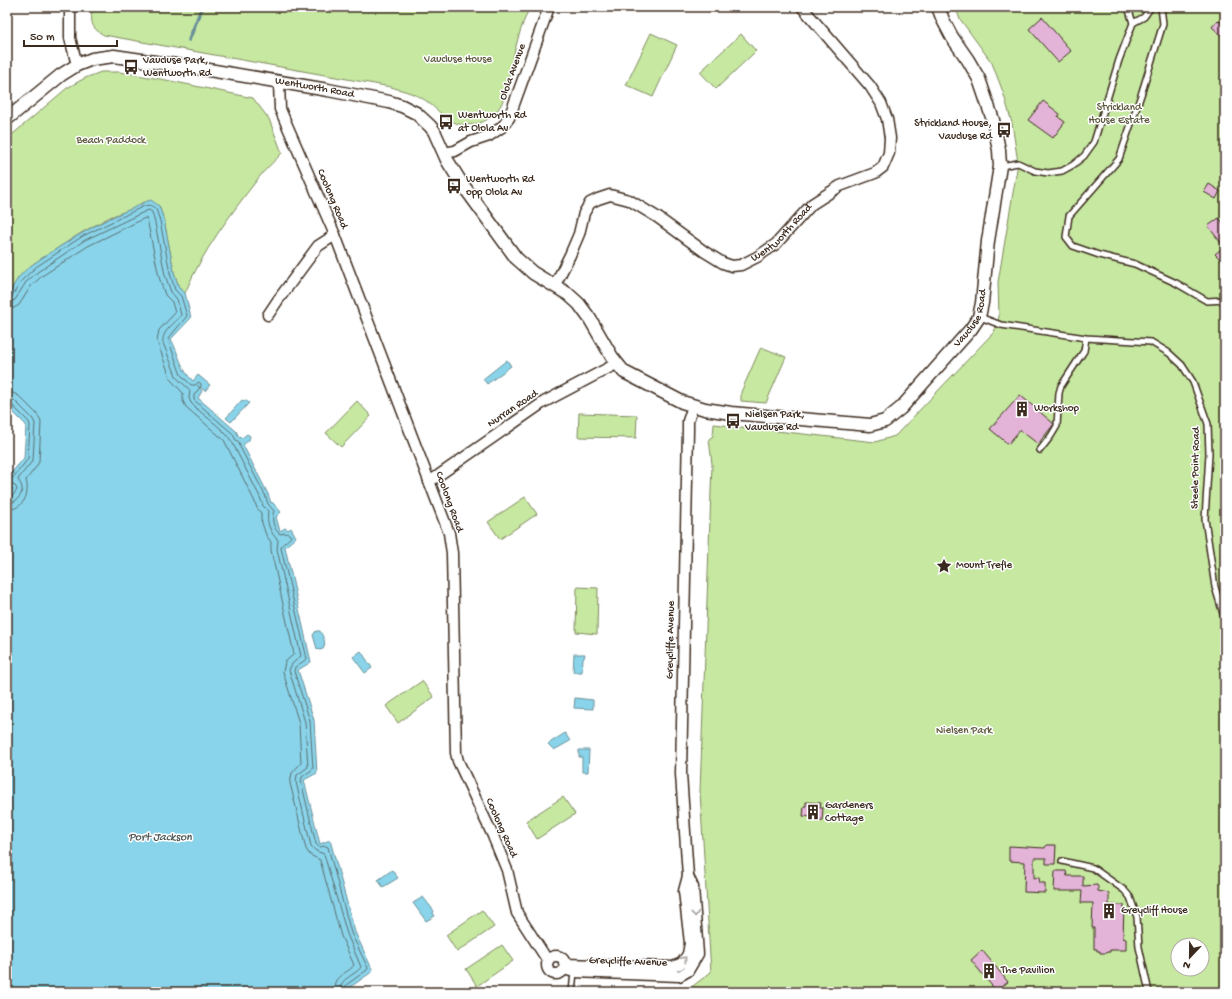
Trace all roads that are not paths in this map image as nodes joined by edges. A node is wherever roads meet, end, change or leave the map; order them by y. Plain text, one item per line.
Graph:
1 (70, 7) edge
2 (549, 7) edge
3 (802, 7) edge
4 (938, 7) edge
5 (1128, 7) edge
6 (1151, 7) edge
7 (1161, 7) edge
8 (1133, 23) junction
9 (77, 65) junction
10 (279, 83) junction
11 (7, 120) edge
12 (444, 153) junction
13 (1000, 166) junction
14 (335, 235) junction
15 (555, 285) junction
16 (1225, 300) edge
17 (268, 315) dead end
18 (979, 317) junction
19 (1086, 338) junction
20 (616, 364) junction
21 (693, 406) junction
22 (1040, 450) dead end
23 (429, 482) junction
24 (1225, 620) edge
25 (1062, 861) dead end
26 (688, 876) junction
27 (564, 966) junction
28 (574, 972) junction
29 (572, 992) edge
30 (1149, 992) edge

1 - 9 street
2 - 12 street, Olola Avenue
3 - 15 street, Wentworth Road
4 - 13 street, Vaucluse Road
5 - 8 lane
6 - 8 lane
7 - 16 lane
8 - 13 lane
9 - 10 street, Wentworth Road
9 - 11 street, Wentworth Road
10 - 12 street, Wentworth Road
10 - 14 street, Coolong Road
12 - 15 street, Wentworth Road
13 - 18 street, Vaucluse Road
14 - 17 street
14 - 23 street, Coolong Road
15 - 20 street, Wentworth Road
18 - 19 lane, Steele Point Road
18 - 21 street, Vaucluse Road
19 - 22 lane
19 - 24 lane, Steele Point Road
20 - 21 street, Wentworth Road
20 - 23 street, Nurran Road
21 - 26 street, Greycliffe Avenue
23 - 27 street, Coolong Road
25 - 30 lane
27 -> 26 street, Greycliffe Avenue
26 -> 28 street, Greycliffe Avenue
27 - 28 street, Greycliffe Avenue
28 - 29 lane

